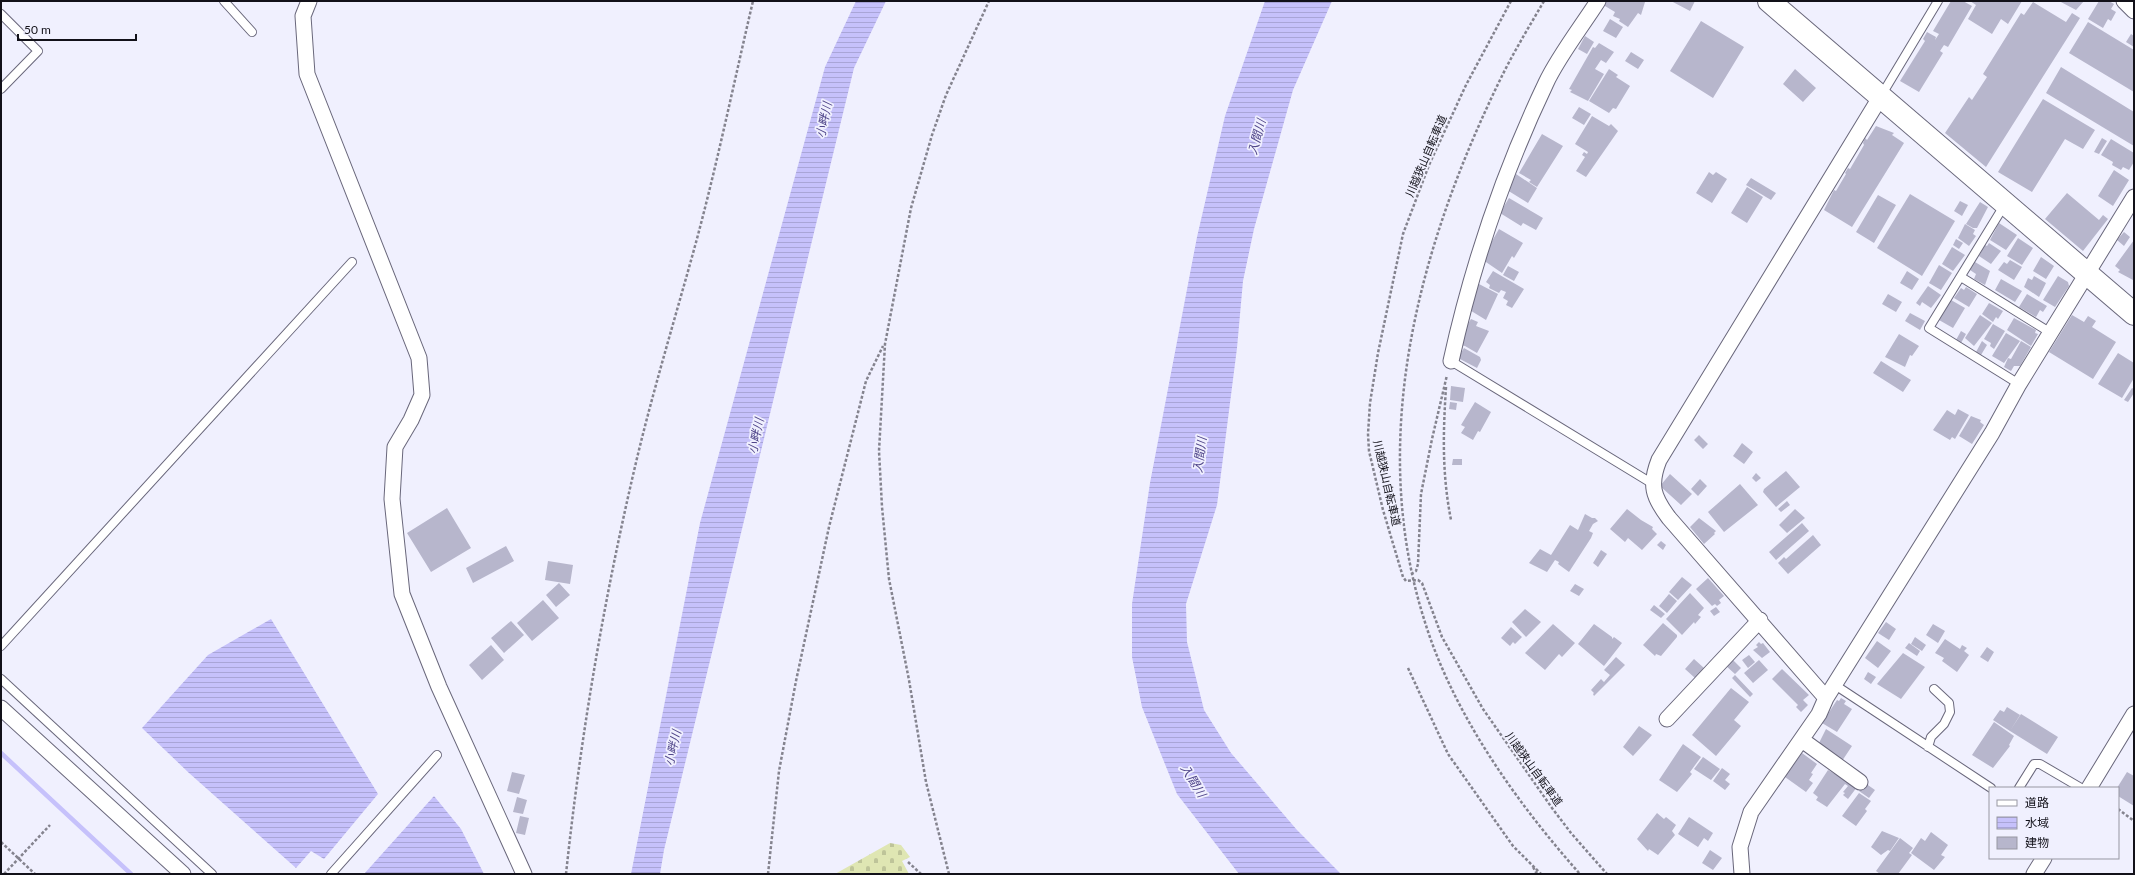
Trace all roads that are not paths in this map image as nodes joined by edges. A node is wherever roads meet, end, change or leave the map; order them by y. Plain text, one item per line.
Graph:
1 (224, 1) edge
2 (299, 1) edge
3 (309, 1) edge
4 (1598, 1) edge
5 (1769, 1) edge
6 (1938, 1) edge
7 (2124, 1) edge
8 (2134, 11) edge
9 (1, 14) edge
10 (303, 16) junction
11 (252, 32) dead end
12 (1, 89) edge
13 (1881, 96) junction
14 (2134, 197) edge
15 (2006, 203) junction
16 (352, 262) dead end
17 (2087, 274) junction
18 (1961, 277) junction
19 (2134, 314) edge
20 (2050, 333) junction
21 (1451, 361) joint
22 (2019, 384) junction
23 (1653, 484) junction
24 (1760, 620) junction
25 (1, 646) edge
26 (1, 679) edge
27 (1835, 685) junction
28 (1934, 689) dead end
29 (1826, 698) junction
30 (1, 708) edge
31 (2134, 714) edge
32 (1667, 718) dead end
33 (1802, 740) junction
34 (1928, 746) junction
35 (437, 755) dead end
36 (1860, 782) dead end
37 (1990, 787) edge
38 (2019, 787) edge
39 (2079, 787) edge
40 (2090, 787) edge
41 (183, 874) edge
42 (212, 874) edge
43 (331, 874) edge
44 (524, 874) edge
45 (1742, 874) edge

1 - 11 lane
2 - 10 lane
3 - 10 street
4 - 21 street
5 - 13 street
6 - 13 lane
7 - 8 street
9 - 12 lane
10 - 44 street
13 - 15 street
13 - 23 street
14 - 17 street
15 - 17 street
15 - 18 lane
16 - 25 lane
17 - 19 street
17 - 20 street
18 - 20 lane
18 - 22 lane
20 - 22 street
21 - 23 lane
22 - 27 street
23 - 24 street
24 - 29 street
24 - 32 street
26 - 42 lane
27 - 29 street
27 - 34 lane
28 - 34 lane
29 - 33 street
30 - 41 street
31 - 40 street
33 - 36 street
33 - 45 street
34 - 37 lane
35 - 43 lane
38 - 39 lane

